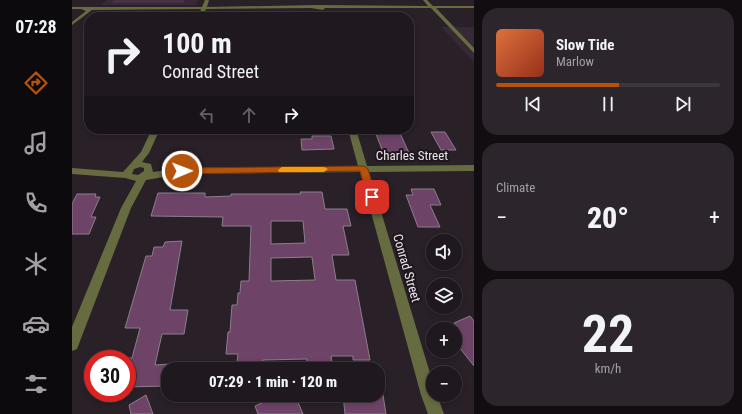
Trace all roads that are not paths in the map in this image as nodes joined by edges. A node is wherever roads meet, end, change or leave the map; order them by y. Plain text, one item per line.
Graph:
1 (207, 0) edge
2 (425, 0) edge
3 (432, 7) junction
4 (474, 7) edge
5 (72, 8) edge
6 (204, 8) junction
7 (318, 8) edge
8 (89, 9) junction
9 (86, 12) edge
10 (203, 12) edge
11 (84, 13) edge
12 (72, 24) edge
13 (474, 51) edge
14 (154, 134) edge
15 (354, 134) edge
16 (149, 147) junction
17 (149, 166) junction
18 (474, 168) edge
19 (364, 169) junction
20 (130, 171) junction
21 (182, 171) junction
22 (72, 172) edge
23 (143, 177) junction
24 (122, 218) junction
25 (72, 344) edge
26 (436, 414) edge

1 - 6 street
2 - 3 street
3 - 4 street
3 - 7 street
3 - 13 street
5 - 8 street
6 - 7 street
6 - 8 street
6 - 10 street
8 - 9 street
11 - 12 street
14 - 16 street
15 - 19 street, Conrad Street
16 - 17 street
16 - 20 street
17 - 20 street, Charles Street
17 - 21 street, Charles Street
17 - 23 street
18 - 19 street, Charles Street
19 - 21 street, Charles Street
19 - 26 street, Conrad Street
20 - 22 street
20 - 23 street, Charles Street
20 - 24 street
21 - 23 street, Charles Street
23 - 24 street
24 - 25 street

